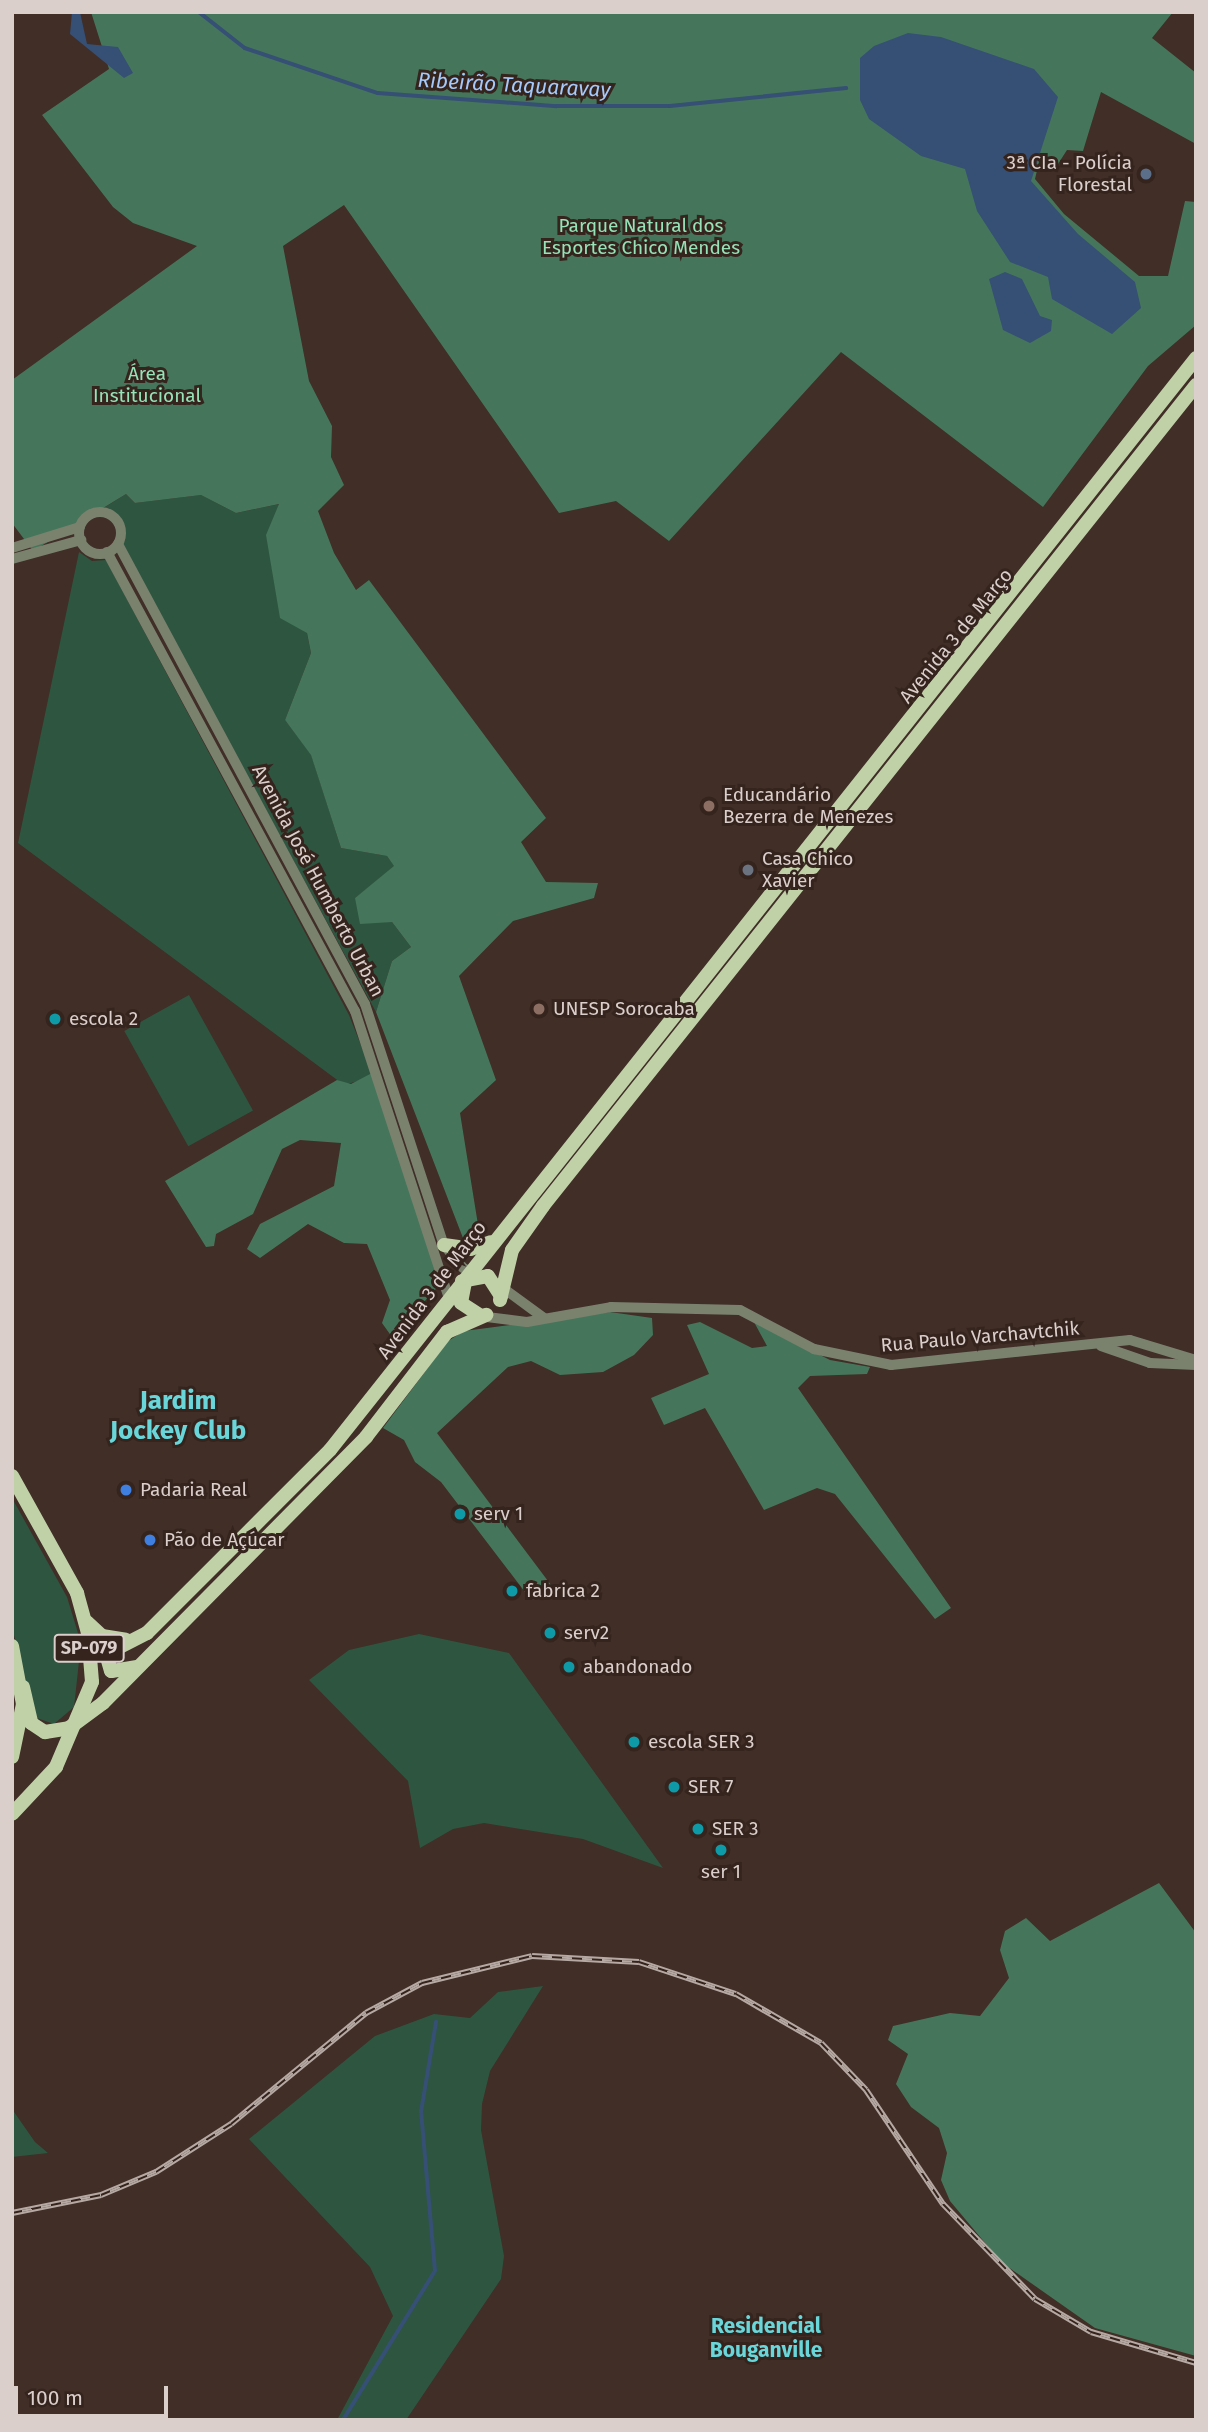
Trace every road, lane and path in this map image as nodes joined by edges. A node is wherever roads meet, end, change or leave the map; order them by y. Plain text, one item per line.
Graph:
1 (1196, 358) edge
2 (1196, 385) edge
3 (80, 527) junction
4 (81, 540) junction
5 (118, 544) junction
6 (12, 548) edge
7 (107, 552) junction
8 (12, 559) edge
9 (742, 936) junction
10 (742, 958) junction
11 (492, 1241) junction
12 (444, 1245) junction
13 (470, 1276) junction
14 (504, 1289) junction
15 (449, 1298) junction
16 (482, 1315) junction
17 (544, 1318) junction
18 (1095, 1345) junction
19 (1196, 1363) edge
20 (12, 1476) edge
21 (12, 1488) edge
22 (38, 1526) junction
23 (85, 1620) junction
24 (128, 1640) junction
25 (12, 1646) edge
26 (137, 1667) junction
27 (23, 1687) junction
28 (80, 1721) junction
29 (12, 1757) edge
30 (12, 1814) edge

1 - 9 main road, Avenida 3 de Março
2 - 10 main road, Avenida 3 de Março
3 - 4 street
3 - 5 street
3 - 6 street
4 - 7 street
4 - 8 street
5 - 7 street
5 - 12 street, Avenida José Humberto Urban
7 - 15 street, Avenida José Humberto Urban
9 - 10 main road
9 - 11 main road, Avenida 3 de Março
10 - 14 main road, Avenida 3 de Março
11 - 12 main road
11 - 13 main road, Avenida 3 de Março
12 - 13 street, Avenida José Humberto Urban
13 - 14 main road
13 - 15 main road, Avenida 3 de Março
13 - 16 main road
14 - 16 main road, Avenida 3 de Março
14 - 17 street
15 - 24 main road, Avenida 3 de Março
16 - 17 street, Rua Paulo Varchavtchik
16 - 26 main road, Avenida 3 de Março
17 - 18 street, Rua Paulo Varchavtchik
18 - 19 street, Rua Paulo Varchavtchik
18 - 19 street, Rua Paulo Varchavtchik
20 - 22 main road, SP-079
21 - 22 main road
22 - 23 main road, SP-079
23 - 24 main road
23 - 28 main road, SP-079
24 - 26 main road, Avenida 3 de Março
25 - 27 main road
26 - 28 main road, Avenida 3 de Março
27 - 28 main road
27 - 29 main road
28 - 30 main road, SP-079

